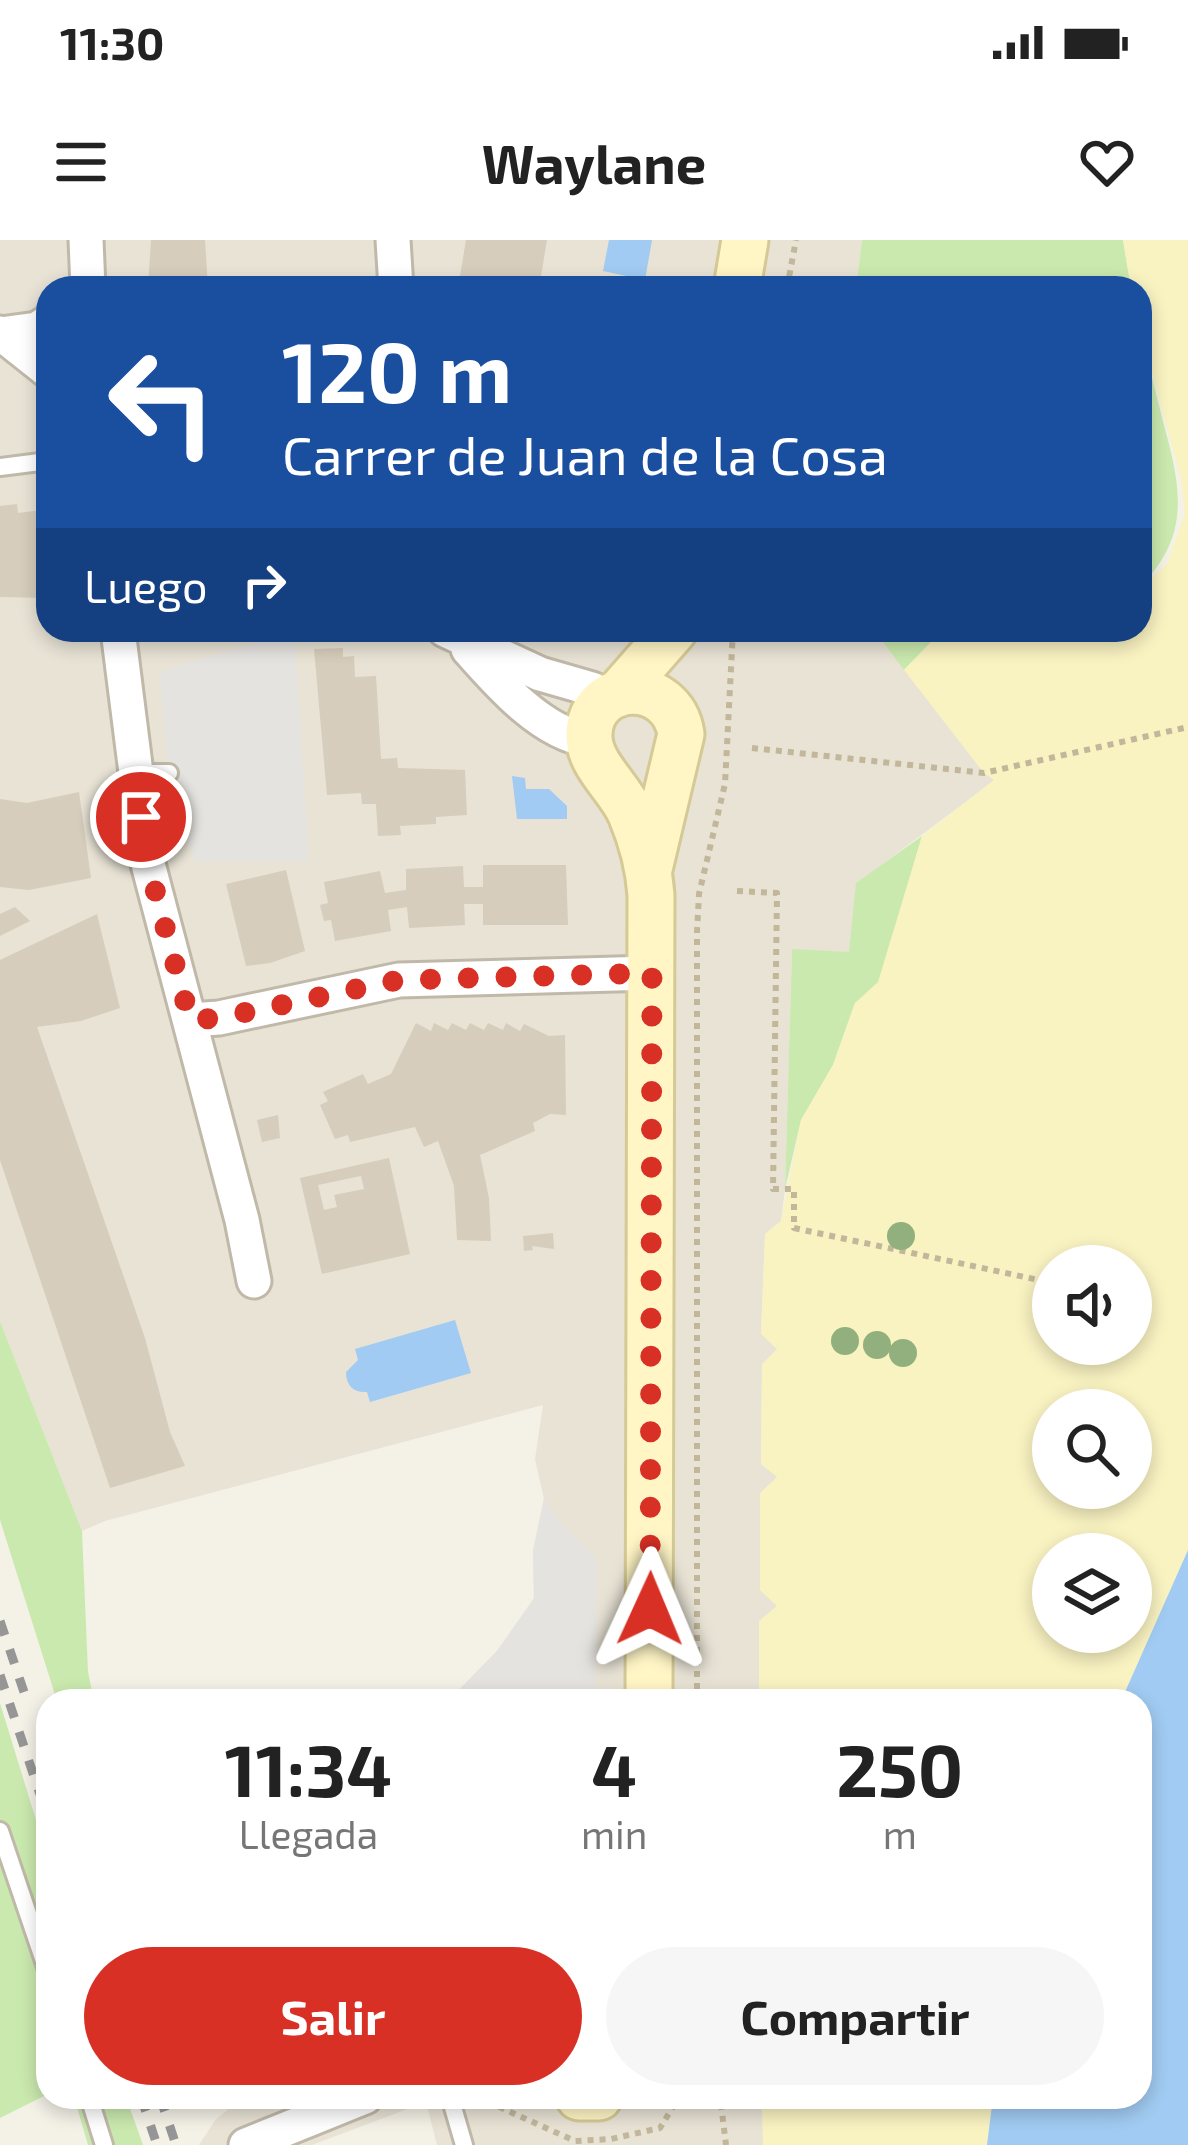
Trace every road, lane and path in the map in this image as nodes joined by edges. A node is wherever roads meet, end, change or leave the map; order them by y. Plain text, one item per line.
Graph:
1 (86, 240) edge
2 (393, 240) edge
3 (745, 240) edge
4 (796, 240) edge
5 (88, 276) edge
6 (395, 276) edge
7 (739, 276) edge
8 (789, 276) edge
9 (36, 328) edge
10 (1, 333) edge
11 (36, 361) edge
12 (36, 462) edge
13 (0, 467) edge
14 (121, 642) edge
15 (462, 642) edge
16 (473, 642) edge
17 (665, 642) edge
18 (676, 642) edge
19 (733, 642) edge
20 (613, 696) junction
21 (673, 711) junction
22 (1188, 727) edge
23 (752, 748) dead end
24 (599, 758) junction
25 (670, 765) junction
26 (649, 868) junction
27 (737, 891) dead end
28 (652, 973) junction
29 (190, 1020) junction
30 (1032, 1279) edge
31 (254, 1281) dead end
32 (649, 1689) edge
33 (697, 1689) edge
34 (0, 1831) edge
35 (36, 1938) edge
36 (93, 2109) edge
37 (335, 2109) edge
38 (454, 2109) edge
39 (721, 2109) edge
40 (104, 2145) edge
41 (246, 2145) edge
42 (464, 2145) edge
43 (725, 2145) edge

1 - 5 street
2 - 6 street
3 - 7 street
4 - 8 path
9 - 10 street
10 - 11 street
12 - 13 lane
14 - 29 street
15 - 24 street
16 - 20 street
17 - 20 street
18 - 21 street
19 - 33 path
20 - 21 street
20 - 24 street
21 - 25 street
22 - 23 path
24 - 25 street
24 - 26 street
25 - 26 street
26 - 28 street
27 - 30 path
28 - 29 street
28 - 32 street
29 - 31 street
34 - 35 lane
36 - 40 lane
37 - 41 street
38 - 42 lane
39 - 43 path

